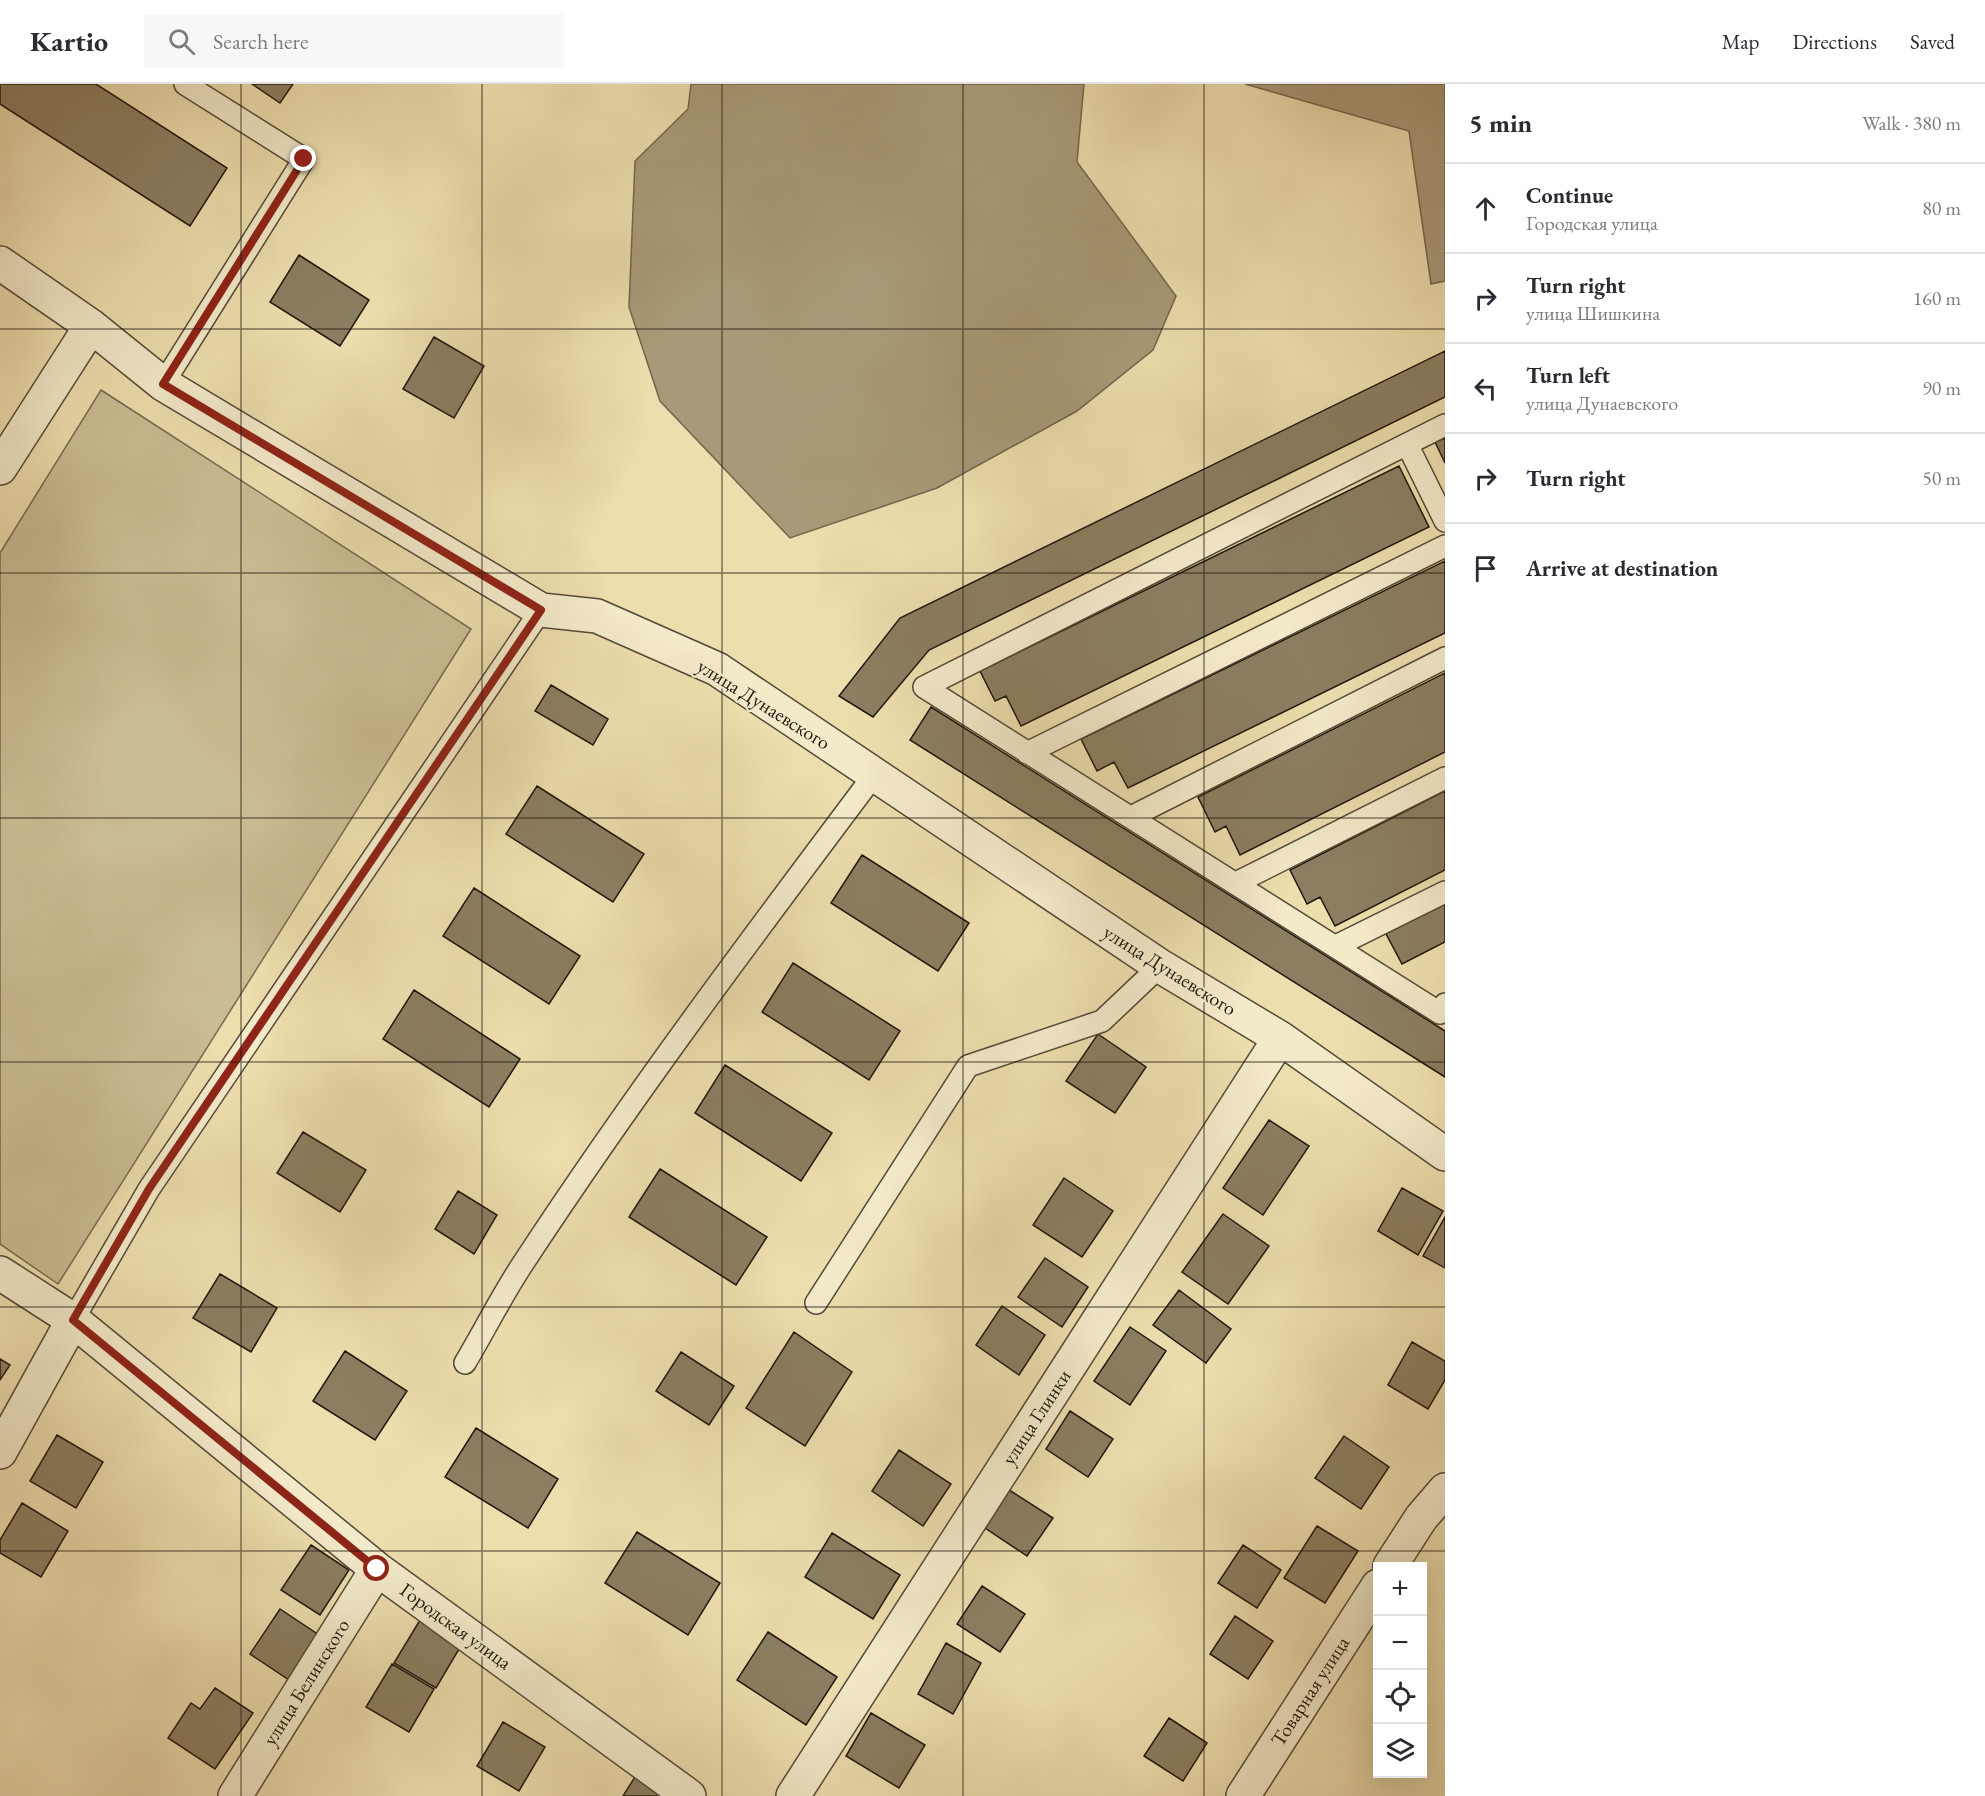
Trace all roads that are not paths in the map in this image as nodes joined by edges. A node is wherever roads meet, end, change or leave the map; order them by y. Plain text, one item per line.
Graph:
1 (185, 84) edge
2 (0, 263) edge
3 (90, 326) junction
4 (163, 384) junction
5 (1445, 425) edge
6 (1407, 444) junction
7 (0, 468) edge
8 (1445, 521) edge
9 (1445, 546) edge
10 (541, 610) junction
11 (1445, 658) edge
12 (1027, 753) junction
13 (874, 775) junction
14 (1445, 778) edge
15 (1131, 817) junction
16 (1236, 883) junction
17 (1445, 892) edge
18 (1336, 946) junction
19 (1160, 966) junction
20 (1445, 1004) edge
21 (1280, 1038) junction
22 (1445, 1154) edge
23 (0, 1273) edge
24 (816, 1303) dead end
25 (73, 1320) junction
26 (465, 1363) dead end
27 (0, 1452) edge
28 (1445, 1490) edge
29 (1393, 1562) edge
30 (377, 1569) junction
31 (1373, 1592) edge
32 (236, 1796) edge
33 (689, 1796) edge
34 (793, 1796) edge
35 (1243, 1796) edge

1 - 4 lane
2 - 3 street, улица Дунаевского
3 - 4 street, улица Дунаевского
3 - 7 street
4 - 10 street, улица Дунаевского
5 - 6 lane
6 - 8 lane
6 - 12 lane
9 - 12 lane
10 - 13 street, улица Дунаевского
10 - 25 lane
11 - 15 lane
12 - 15 lane
13 - 19 street, улица Дунаевского
13 - 26 lane
14 - 16 lane
15 - 16 lane
16 - 18 lane
17 - 18 lane
18 - 20 lane
19 - 21 street, улица Дунаевского
19 - 24 lane
21 - 22 street, улица Дунаевского
21 - 34 street, улица Глинки
23 - 25 street, Городская улица
25 - 27 street
25 - 30 street, Городская улица
28 - 29 street
30 - 32 street, улица Белинского
30 - 33 street, Городская улица
31 - 35 street, Товарная улица

